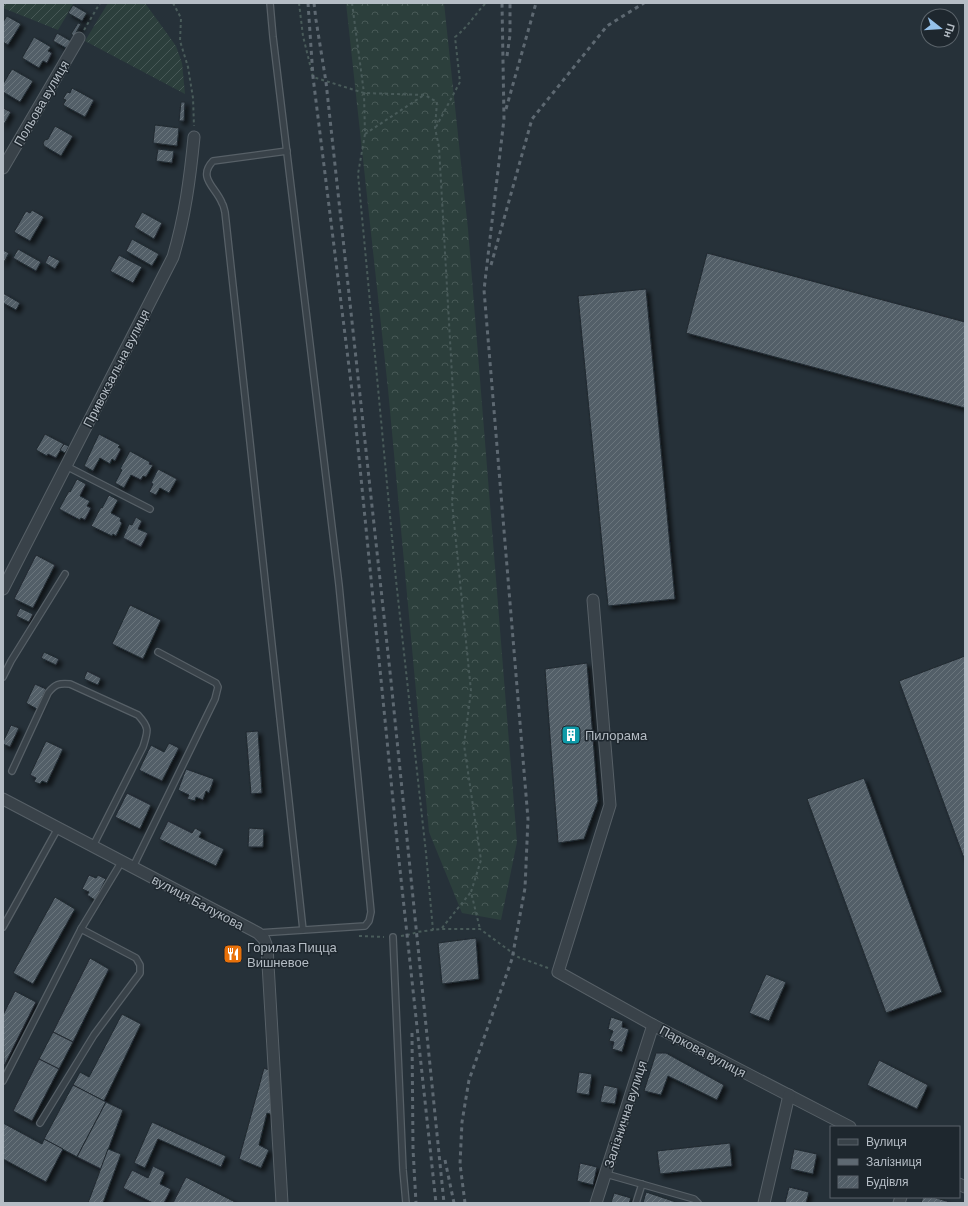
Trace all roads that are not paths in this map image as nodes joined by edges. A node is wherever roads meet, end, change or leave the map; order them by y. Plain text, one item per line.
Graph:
1 (270, 3) edge
2 (79, 38) road end
3 (194, 137) road end
4 (287, 151) junction
5 (3, 168) edge
6 (66, 466) junction
7 (150, 509) dead end
8 (65, 574) dead end
9 (3, 589) edge
10 (593, 600) dead end
11 (158, 652) dead end
12 (3, 677) edge
13 (12, 771) dead end
14 (3, 799) edge
15 (58, 828) junction
16 (93, 846) junction
17 (122, 861) junction
18 (133, 867) junction
19 (3, 927) edge
20 (81, 929) junction
21 (303, 930) junction
22 (258, 933) junction
23 (393, 937) road end
24 (653, 1025) junction
25 (3, 1081) edge
26 (789, 1095) junction
27 (40, 1123) dead end
28 (848, 1126) edge
29 (606, 1174) junction
30 (642, 1184) junction
31 (282, 1203) edge
32 (406, 1203) edge
33 (596, 1203) edge
34 (636, 1203) edge
35 (698, 1203) edge
36 (764, 1203) edge

1 - 4 lane
2 - 5 street, Польова вулиця
3 - 6 street, Привокзальна вулиця
4 - 21 lane
4 - 21 lane
6 - 7 lane
6 - 9 street, Привокзальна вулиця
8 - 12 lane
10 - 24 street, Паркова вулиця
11 - 18 lane
13 - 16 lane
14 - 15 street, вулиця Балукова
15 - 16 street, вулиця Балукова
15 - 19 lane
16 - 17 street, вулиця Балукова
17 - 18 street, вулиця Балукова
17 - 20 lane
18 - 22 street, вулиця Балукова
20 - 25 lane
20 - 27 lane
21 - 22 lane
22 - 31 street, вулиця Балукова
23 - 32 lane
24 - 26 street, Паркова вулиця
24 - 29 street, Залізнична вулиця
26 - 28 street, Паркова вулиця
26 - 36 street
29 - 30 lane
29 - 33 street, Залізнична вулиця
30 - 34 lane
30 - 35 lane

